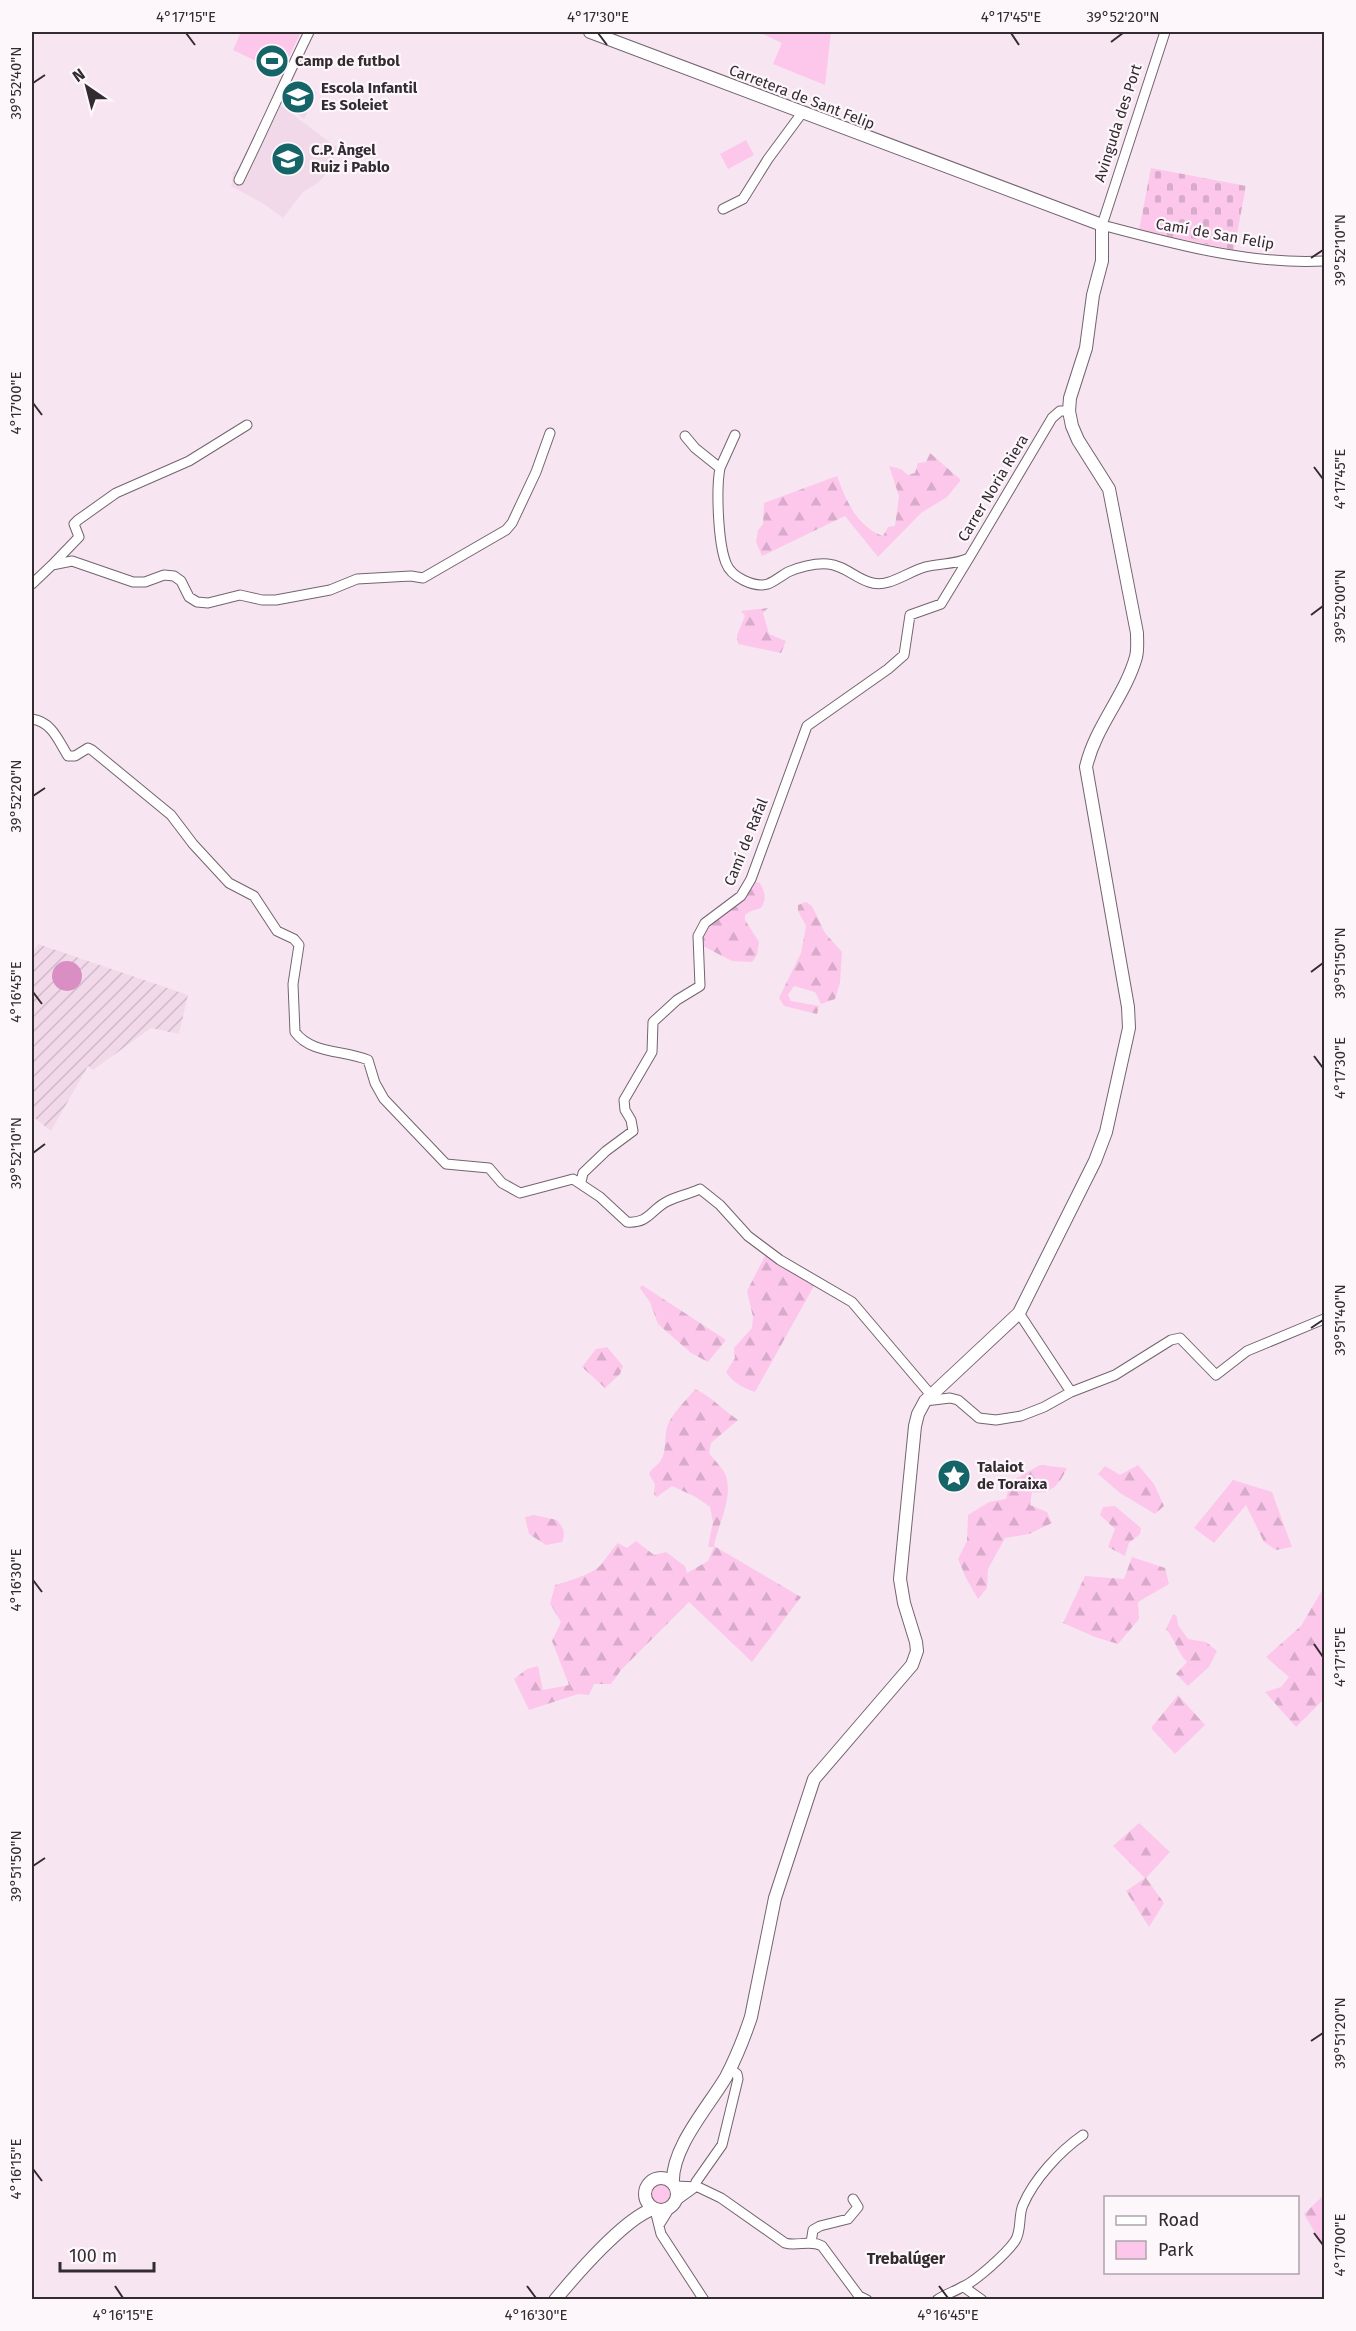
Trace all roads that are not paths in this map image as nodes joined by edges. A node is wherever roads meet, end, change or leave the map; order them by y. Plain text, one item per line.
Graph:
1 (309, 32) edge
2 (590, 32) edge
3 (1165, 32) edge
4 (614, 36) edge
5 (802, 113) junction
6 (239, 180) dead end
7 (723, 209) dead end
8 (1102, 225) junction
9 (1324, 261) edge
10 (1069, 411) junction
11 (248, 425) dead end
12 (550, 433) dead end
13 (735, 435) dead end
14 (685, 436) dead end
15 (720, 468) junction
16 (969, 558) junction
17 (52, 565) junction
18 (32, 584) edge
19 (32, 719) edge
20 (581, 1182) junction
21 (1019, 1313) junction
22 (1324, 1319) edge
23 (1071, 1392) junction
24 (928, 1398) junction
25 (730, 2069) junction
26 (1083, 2135) dead end
27 (670, 2182) junction
28 (695, 2187) junction
29 (645, 2196) junction
30 (853, 2199) dead end
31 (673, 2204) junction
32 (654, 2209) junction
33 (636, 2217) junction
34 (659, 2226) junction
35 (811, 2243) junction
36 (964, 2287) junction
37 (977, 2298) edge
38 (555, 2300) edge
39 (704, 2300) edge
40 (867, 2300) edge
41 (937, 2300) edge

1 - 6 street
2 - 4 main road, Carretera de Sant Felip
3 - 8 street, Avinguda des Port
4 - 5 main road, Carretera de Sant Felip
5 - 7 street
5 - 8 main road, Carretera de Sant Felip
8 - 9 street, Camí de San Felip
8 - 10 main road
10 - 16 street, Carrer Noria Riera
10 - 21 main road
11 - 17 street
12 - 17 street
13 - 15 street, Carrer Noria Riera
14 - 15 street
15 - 16 street, Carrer Noria Riera
16 - 20 street, Camí de Rafal
17 - 18 street
19 - 20 street
20 - 24 street
21 - 23 street
21 - 24 main road
22 - 23 street
23 - 24 street
24 - 25 main road
25 - 27 main road
25 - 28 street
26 - 36 street
27 - 28 street
27 - 29 main road
27 - 31 main road
28 - 31 street
28 - 35 street
29 - 32 main road
29 - 33 main road
30 - 35 street
31 - 32 main road
31 - 34 street
32 - 33 main road
32 - 34 street
33 - 38 main road
34 - 39 street
35 - 40 street
36 - 37 street
36 - 41 street

